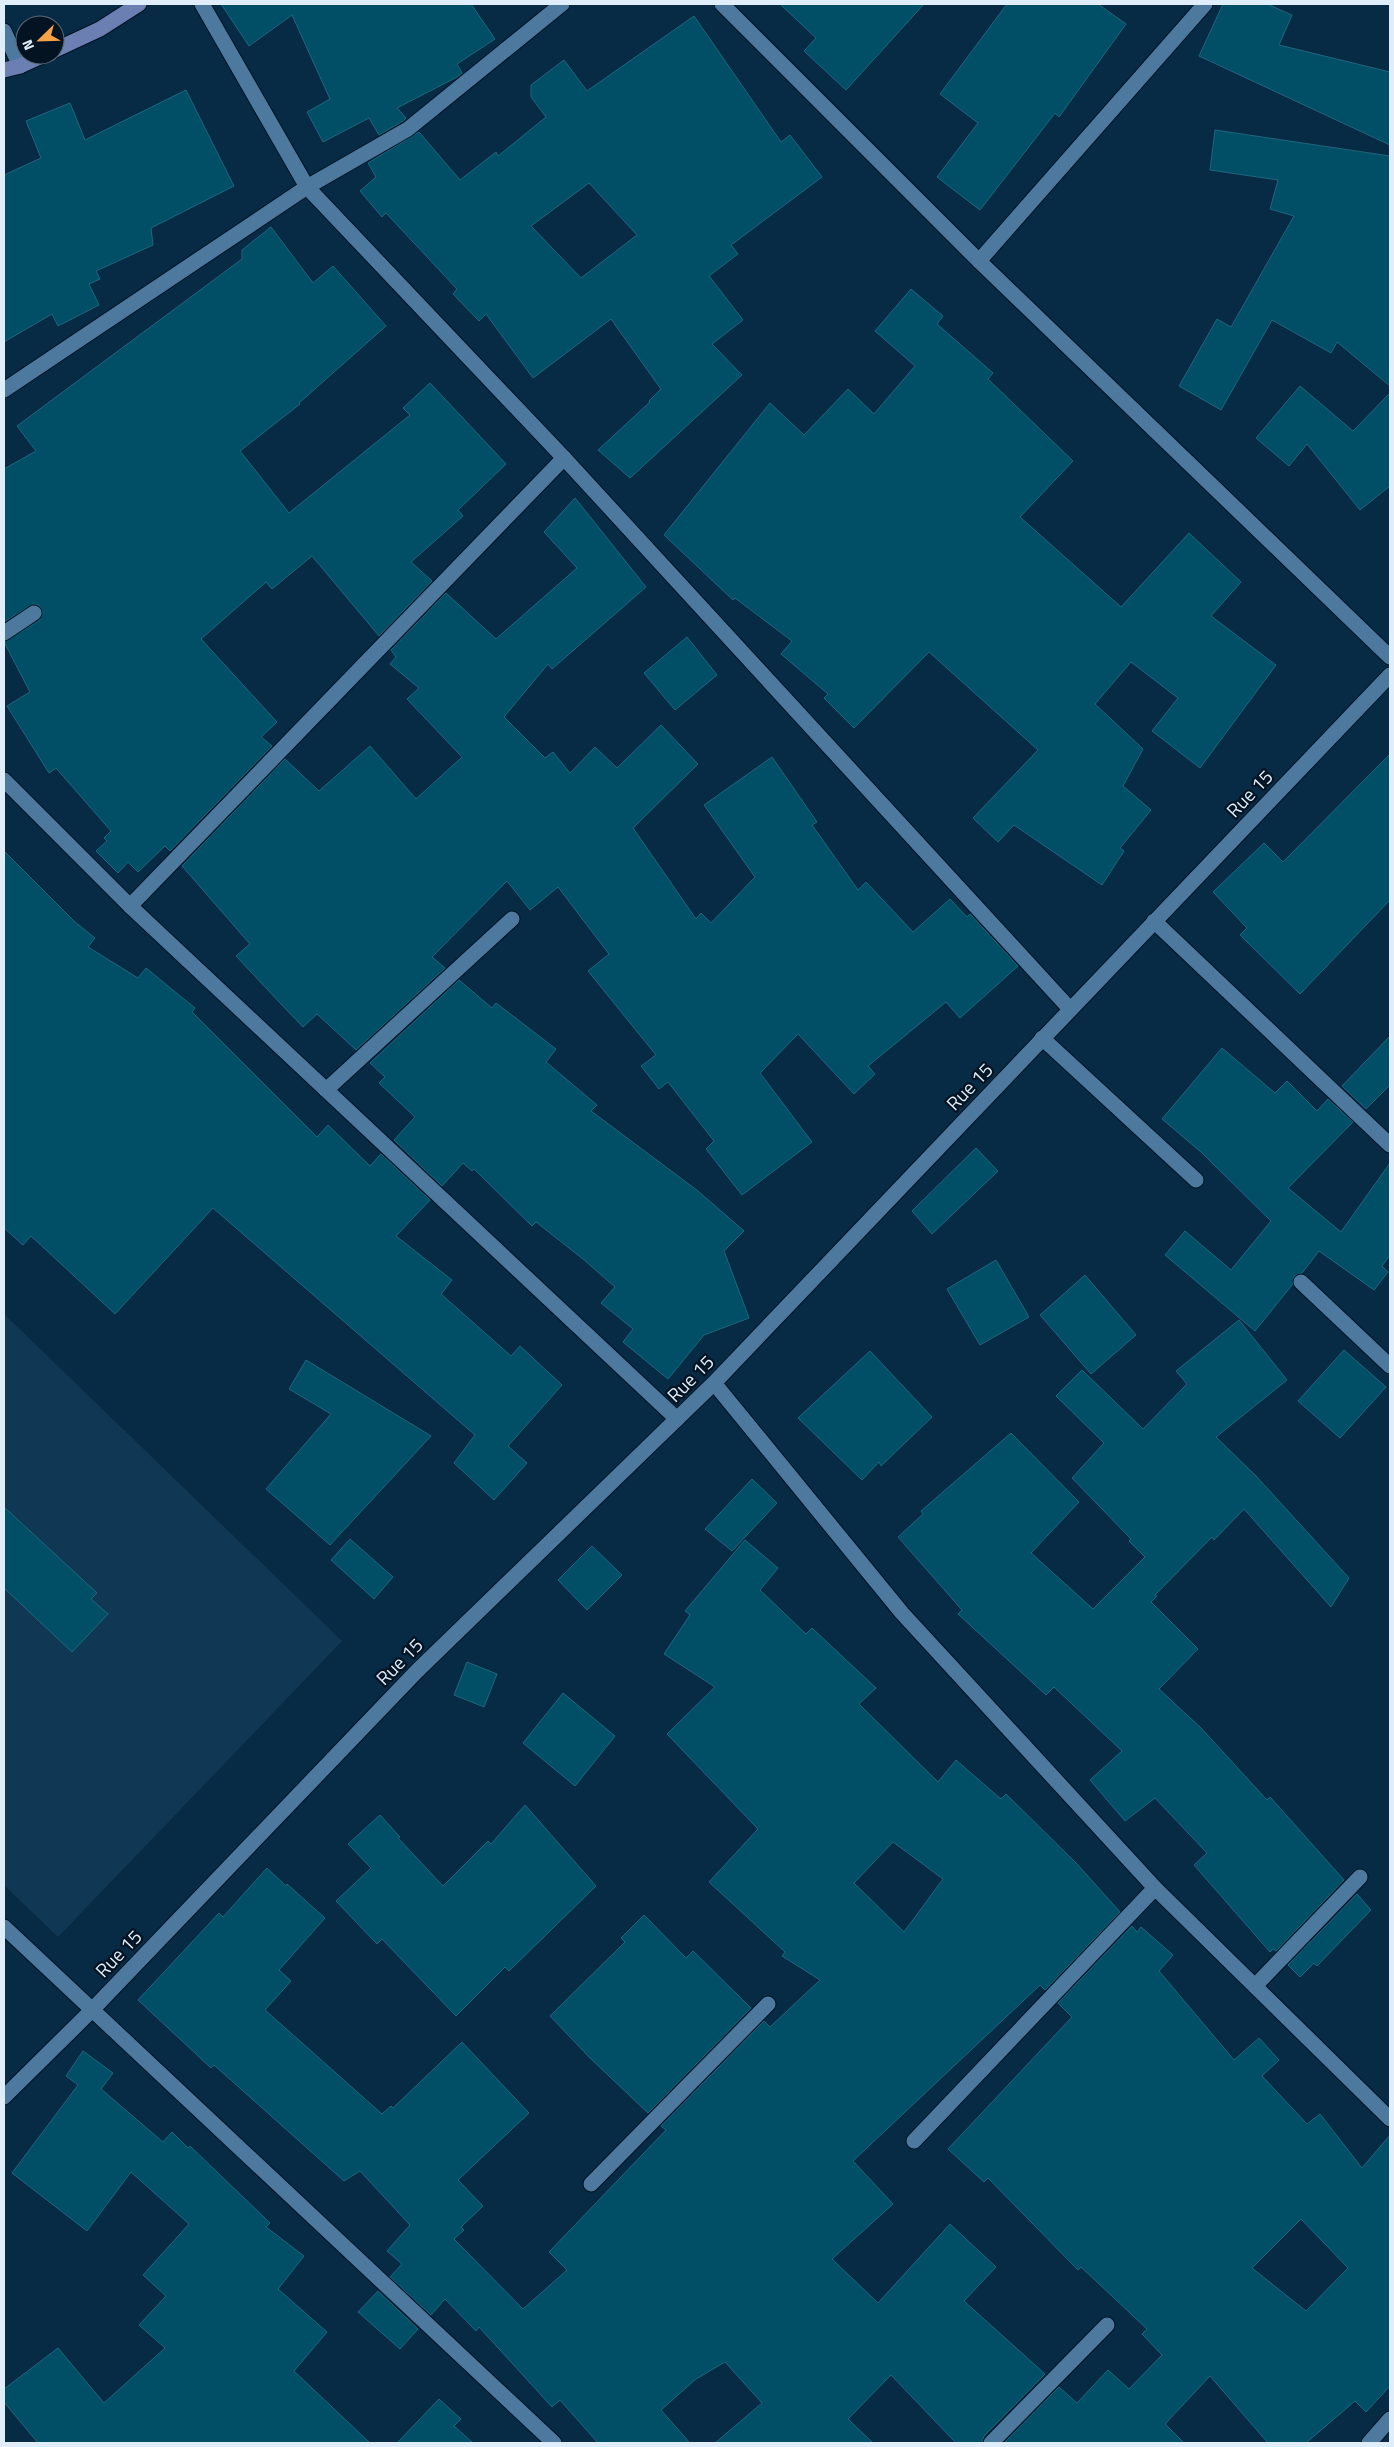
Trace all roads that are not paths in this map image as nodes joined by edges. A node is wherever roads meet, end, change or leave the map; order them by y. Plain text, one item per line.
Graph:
1 (139, 4) edge
2 (202, 4) edge
3 (562, 4) edge
4 (722, 4) edge
5 (1205, 4) edge
6 (4, 31) edge
7 (65, 45) edge
8 (20, 66) joint
9 (4, 70) edge
10 (307, 187) junction
11 (979, 260) junction
12 (4, 390) edge
13 (564, 458) junction
14 (34, 613) dead end
15 (4, 633) edge
16 (1390, 657) edge
17 (1390, 675) edge
18 (4, 780) edge
19 (130, 906) junction
20 (512, 919) dead end
21 (1154, 921) junction
22 (1070, 1009) junction
23 (1042, 1038) junction
24 (326, 1090) junction
25 (1390, 1145) edge
26 (1196, 1180) dead end
27 (1301, 1282) dead end
28 (1390, 1366) edge
29 (714, 1384) junction
30 (677, 1419) junction
31 (1360, 1877) dead end
32 (1155, 1888) junction
33 (4, 1927) edge
34 (1255, 1986) junction
35 (768, 2004) dead end
36 (92, 2010) junction
37 (4, 2097) edge
38 (1390, 2119) edge
39 (914, 2141) dead end
40 (591, 2184) dead end
41 (1107, 2325) dead end
42 (1390, 2419) edge
43 (554, 2443) edge
44 (991, 2443) edge
45 (1369, 2443) edge

1 - 7 main road
2 - 10 street
3 - 10 street
4 - 11 street
5 - 11 street
6 - 8 street
8 - 9 main road
10 - 12 street
10 - 13 street
11 - 16 street
13 - 19 street
13 - 22 street
14 - 15 street
17 - 21 street, Rue 15
18 - 19 street
19 - 24 street
20 - 24 street
21 - 22 street, Rue 15
21 - 25 street
22 - 23 street, Rue 15
23 - 26 street
23 - 29 street, Rue 15
24 - 30 street
27 - 28 street
29 - 30 street, Rue 15
29 - 32 street
30 - 36 street, Rue 15
31 - 34 street
32 - 34 street
32 - 39 street
33 - 36 street
34 - 38 street
35 - 40 street
36 - 37 street, Rue 15
36 - 43 street
41 - 44 street
42 - 45 street

